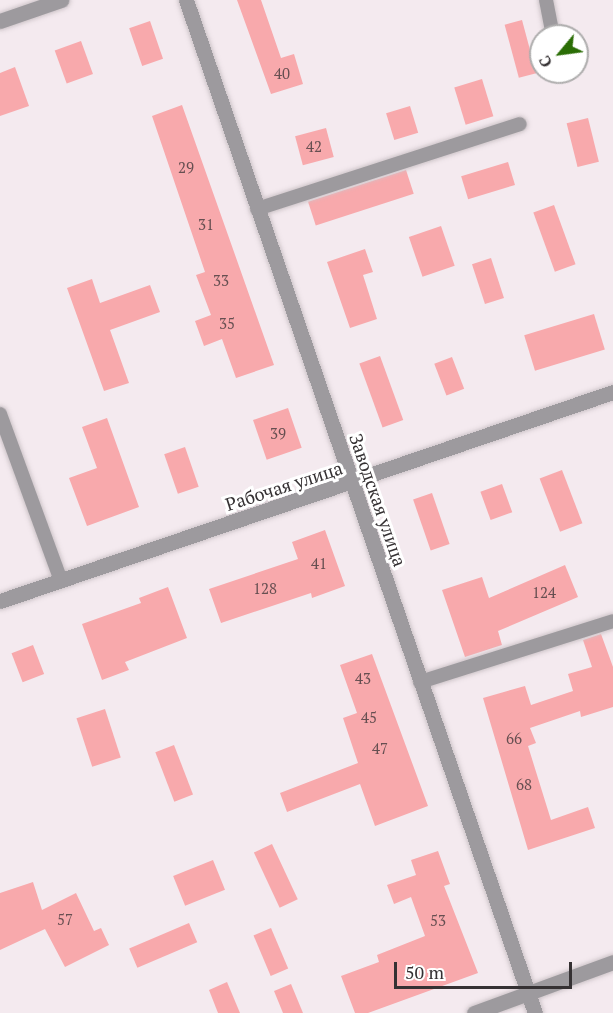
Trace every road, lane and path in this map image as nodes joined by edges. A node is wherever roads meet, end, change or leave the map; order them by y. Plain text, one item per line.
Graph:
1 (61, 0) edge
2 (186, 0) edge
3 (546, 0) edge
4 (0, 21) edge
5 (551, 24) edge
6 (520, 124) dead end
7 (257, 209) junction
8 (613, 392) edge
9 (0, 414) edge
10 (352, 484) junction
11 (61, 581) junction
12 (0, 601) edge
13 (613, 621) edge
14 (420, 681) junction
15 (613, 963) edge
16 (527, 991) junction
17 (474, 1013) edge
18 (535, 1013) edge

1 - 4 street
2 - 7 street, Заводская улица
3 - 5 lane
6 - 7 lane
7 - 10 street, Заводская улица
8 - 10 street, Рабочая улица
9 - 11 lane
10 - 11 street, Рабочая улица
10 - 14 street, Заводская улица
11 - 12 street, Рабочая улица
13 - 14 lane
14 - 16 street, Заводская улица
15 - 16 street
16 - 17 street
16 - 18 street, Заводская улица

